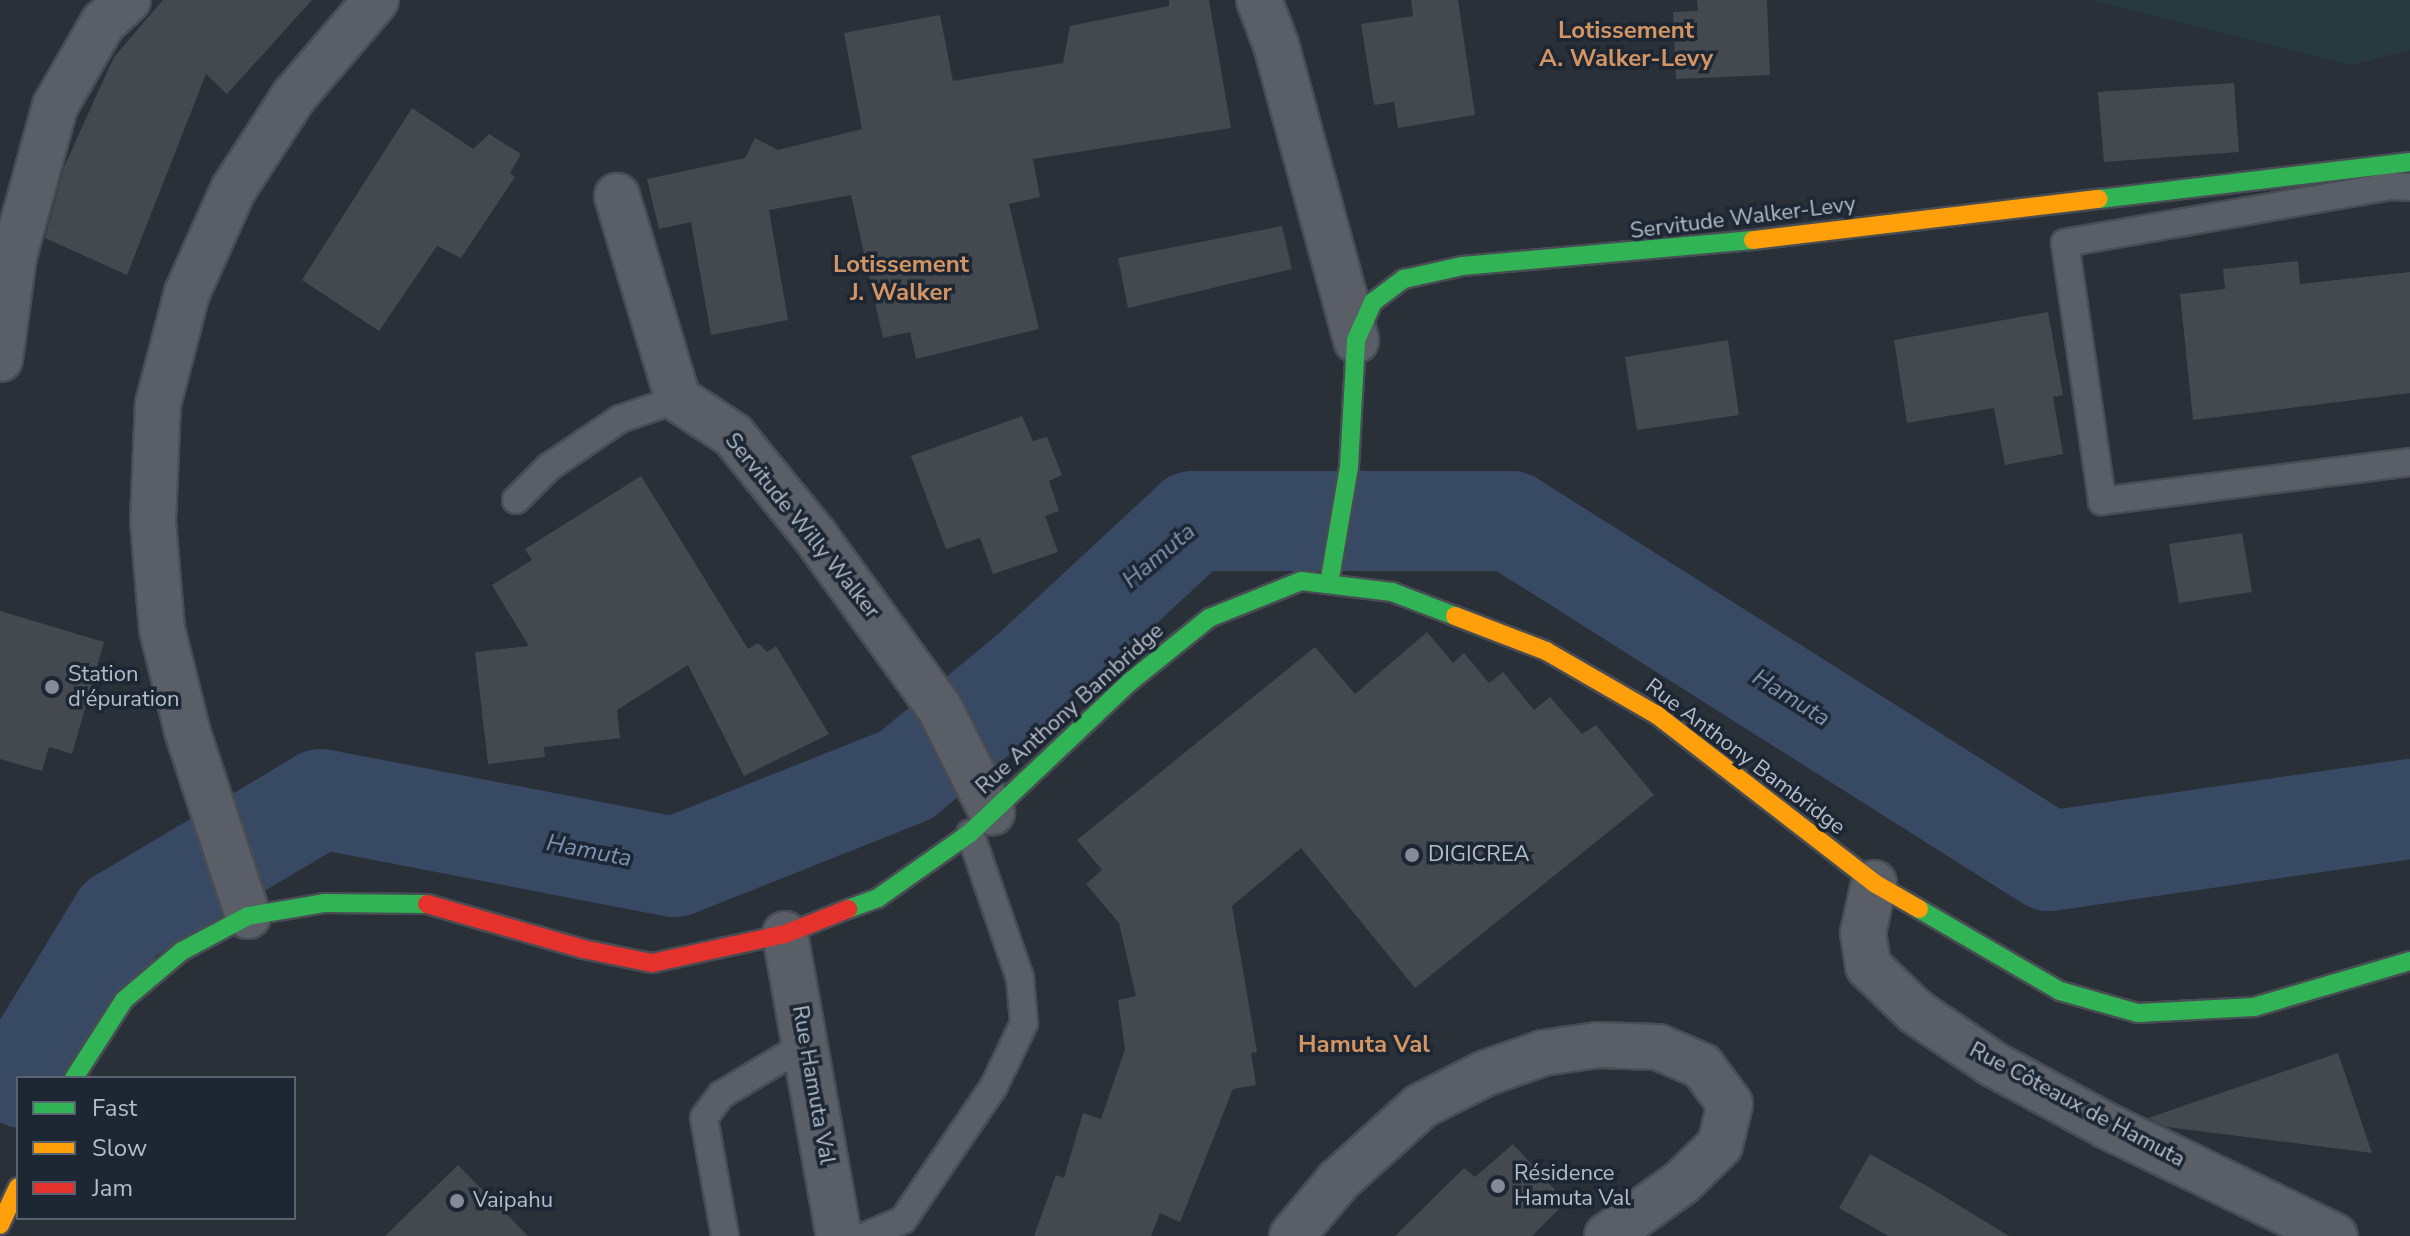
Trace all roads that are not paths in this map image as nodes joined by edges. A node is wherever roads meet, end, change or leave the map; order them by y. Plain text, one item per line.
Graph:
1 (128, 0) edge
2 (376, 0) edge
3 (1259, 0) edge
4 (2410, 162) edge
5 (2410, 187) edge
6 (617, 196) dead end
7 (1356, 340) junction
8 (0, 359) edge
9 (678, 399) junction
10 (2410, 462) edge
11 (516, 500) dead end
12 (1329, 584) junction
13 (979, 808) junction
14 (1874, 883) junction
15 (244, 900) junction
16 (785, 934) junction
17 (2410, 961) edge
18 (806, 1044) junction
19 (75, 1076) edge
20 (16, 1191) edge
21 (0, 1225) edge
22 (725, 1236) edge
23 (839, 1236) edge
24 (866, 1236) edge
25 (1292, 1236) edge
26 (1607, 1236) edge
27 (2335, 1236) edge

1 - 8 street
2 - 15 street
3 - 7 street
4 - 7 main road, Servitude Walker-Levy
5 - 10 lane
6 - 9 street
7 - 12 main road, Servitude Walker-Levy
9 - 11 lane
9 - 13 street, Servitude Willy Walker
12 - 13 main road, Rue Anthony Bambridge
12 - 14 main road, Rue Anthony Bambridge
13 - 16 main road, Rue Anthony Bambridge
13 - 24 lane
14 - 17 main road, Rue Anthony Bambridge
14 - 27 street, Rue Côteaux de Hamuta
15 - 16 main road, Rue Anthony Bambridge
15 - 19 main road, Rue Anthony Bambridge
16 - 18 street, Rue Hamuta Val
18 - 22 lane
18 - 23 street, Rue Hamuta Val
20 - 21 main road
25 - 26 street

